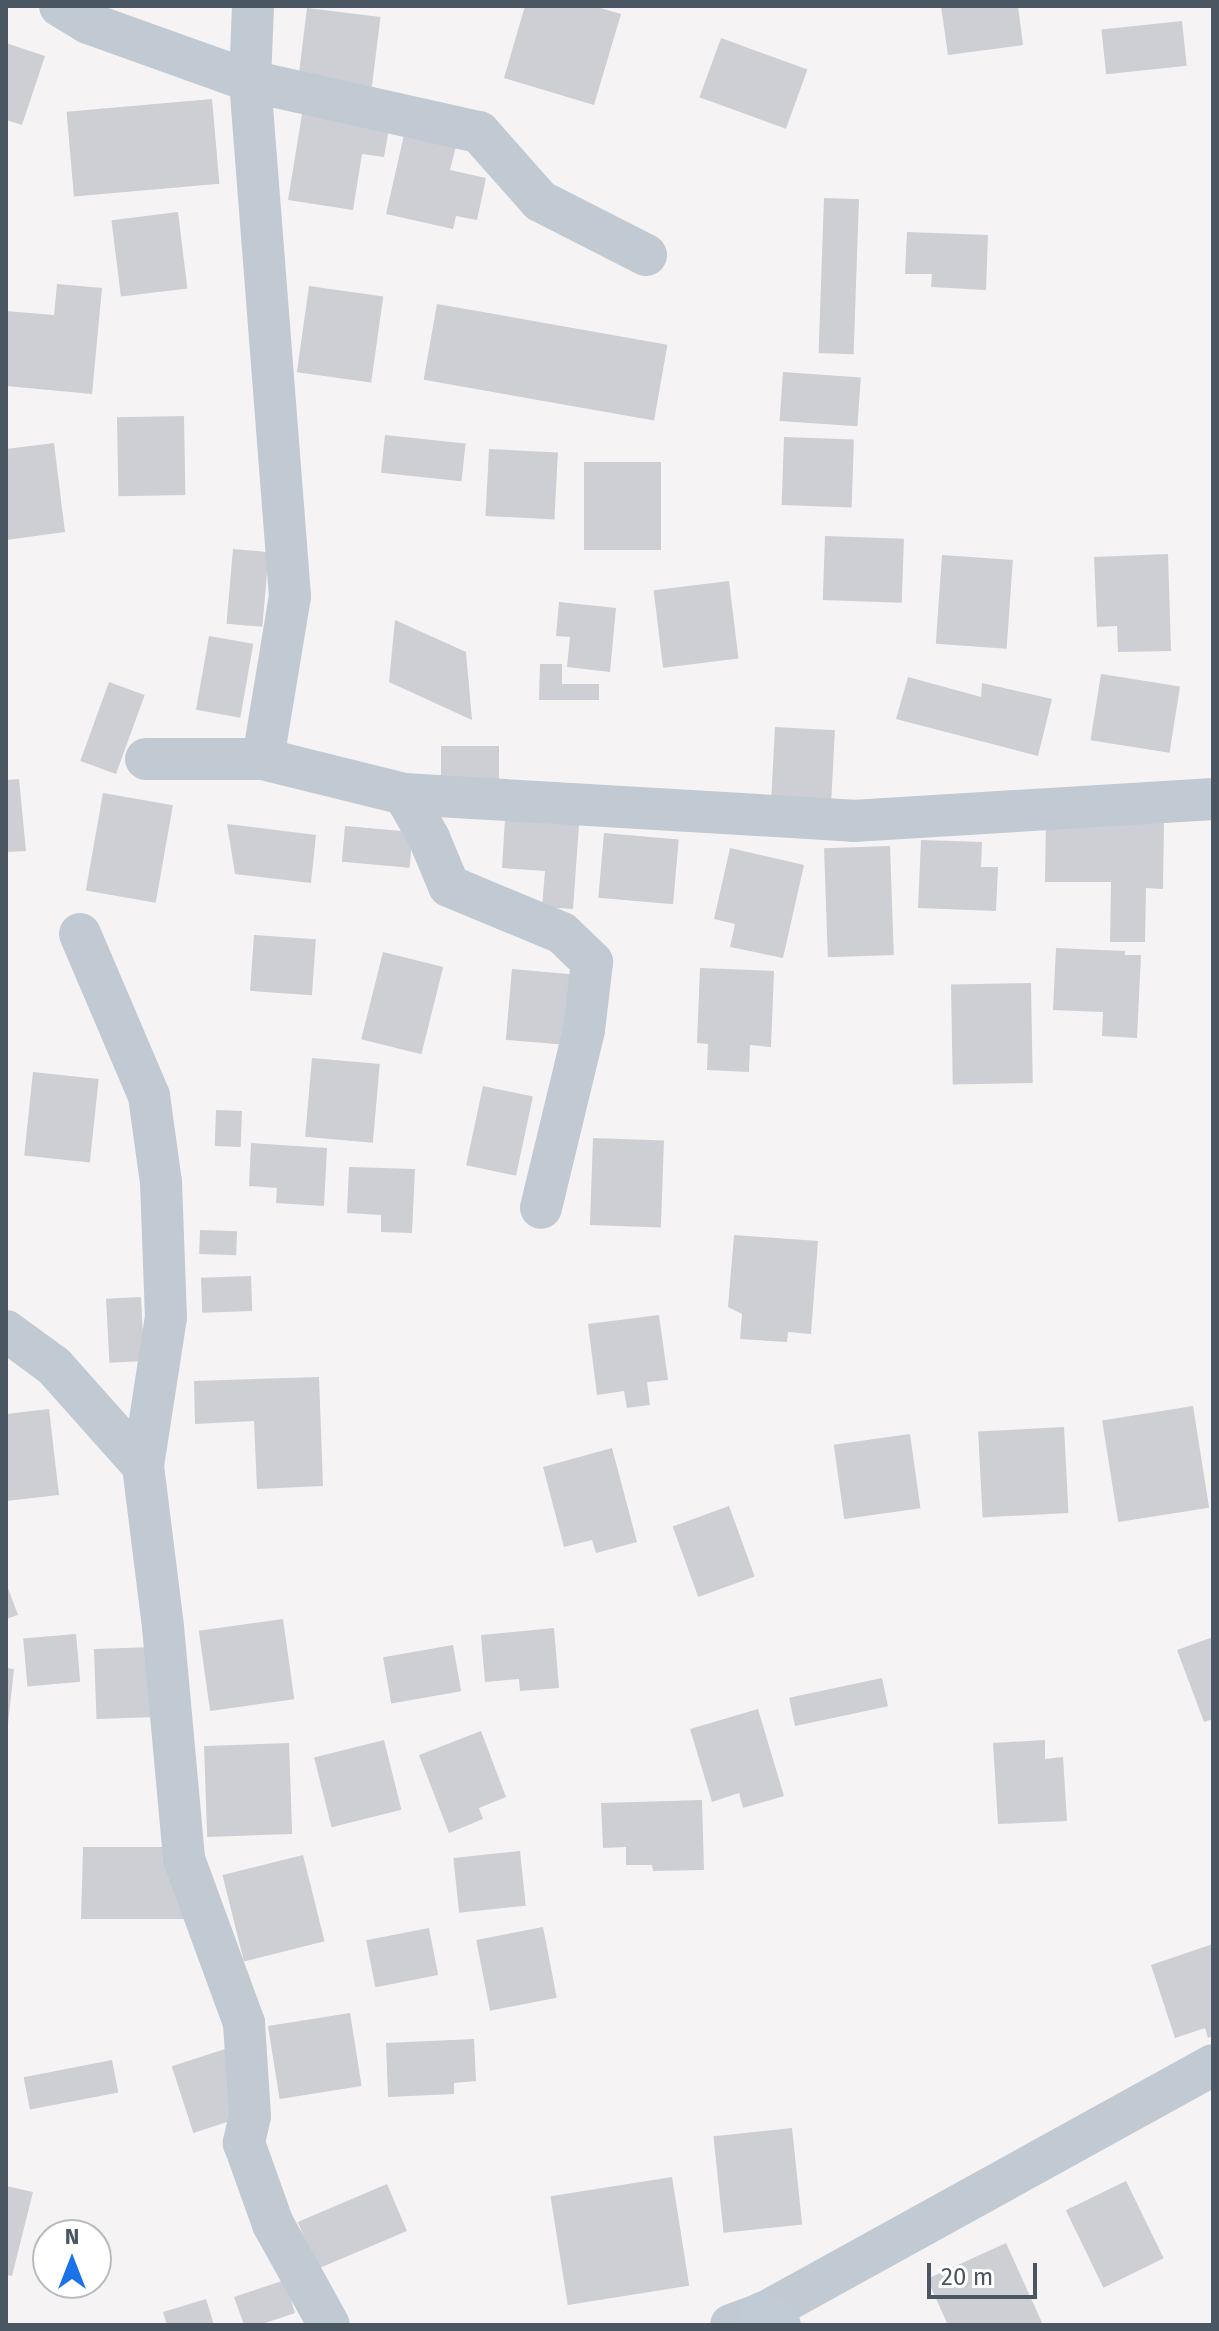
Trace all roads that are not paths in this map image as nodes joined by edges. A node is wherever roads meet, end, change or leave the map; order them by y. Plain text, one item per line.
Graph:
1 (60, 6) edge
2 (253, 6) edge
3 (250, 81) junction
4 (646, 255) dead end
5 (146, 759) dead end
6 (263, 759) junction
7 (404, 794) junction
8 (1213, 799) edge
9 (80, 934) dead end
10 (541, 1208) dead end
11 (6, 1331) edge
12 (143, 1466) junction
13 (1213, 2065) edge
14 (757, 2321) edge
15 (329, 2325) edge

1 - 3 street
2 - 3 street
3 - 4 street
3 - 6 street
5 - 6 street
6 - 7 street
7 - 8 street
7 - 10 street
9 - 12 street
11 - 12 street
12 - 15 street
13 - 14 street

